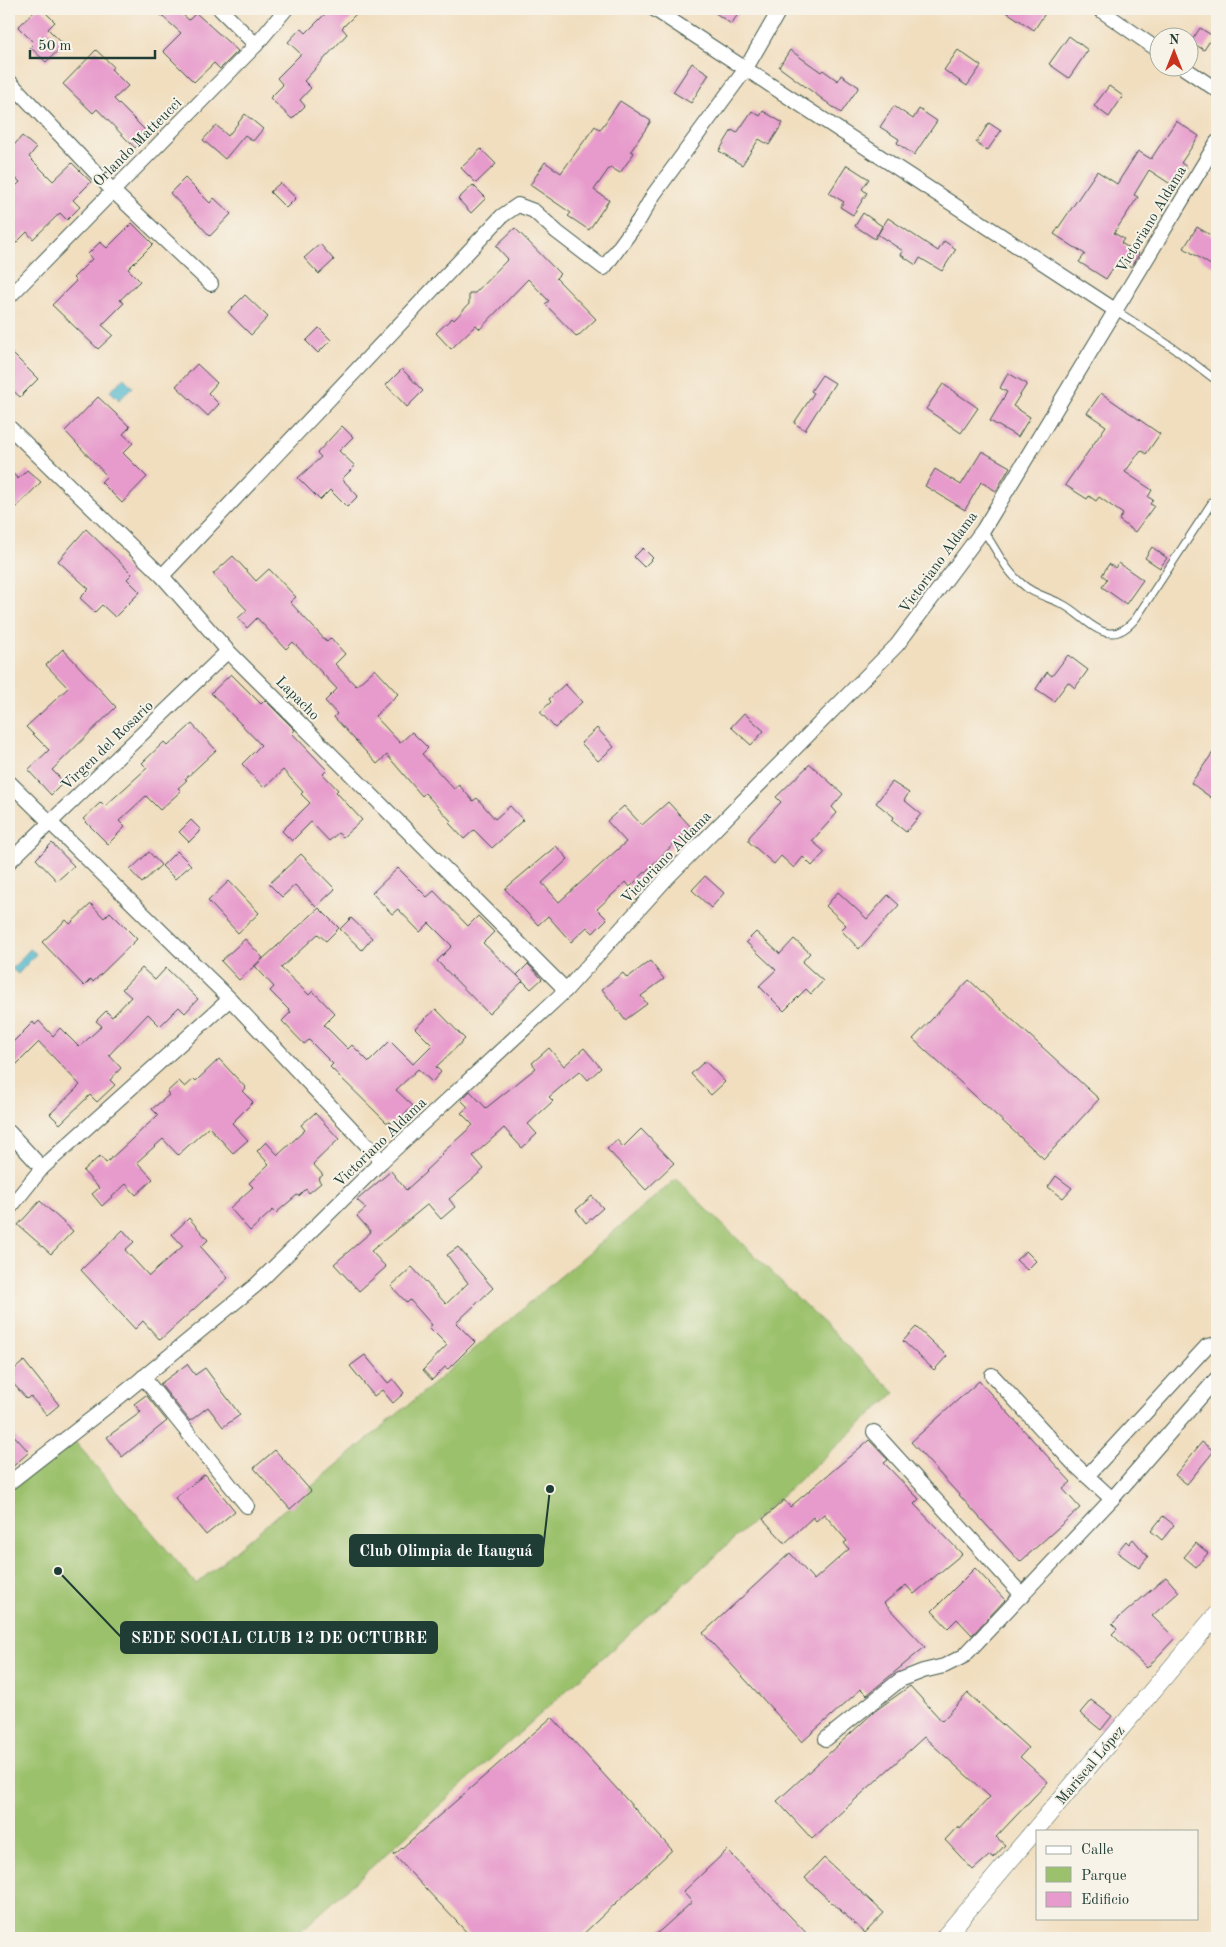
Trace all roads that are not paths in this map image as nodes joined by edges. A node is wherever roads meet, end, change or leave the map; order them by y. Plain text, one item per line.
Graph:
1 (220, 9) edge
2 (286, 9) edge
3 (654, 9) edge
4 (780, 9) edge
5 (1099, 9) edge
6 (1148, 43) edge
7 (256, 45) junction
8 (745, 70) junction
9 (1198, 77) edge
10 (9, 81) edge
11 (1217, 90) edge
12 (1217, 142) edge
13 (112, 190) junction
14 (211, 284) dead end
15 (9, 297) edge
16 (1115, 310) junction
17 (1217, 382) edge
18 (9, 427) edge
19 (1217, 495) edge
20 (983, 530) junction
21 (162, 576) junction
22 (228, 651) junction
23 (9, 782) edge
24 (49, 823) junction
25 (9, 862) edge
26 (566, 990) junction
27 (230, 999) junction
28 (9, 1132) edge
29 (382, 1161) junction
30 (42, 1168) junction
31 (9, 1210) edge
32 (1217, 1344) edge
33 (992, 1374) dead end
34 (143, 1377) junction
35 (1217, 1378) edge
36 (874, 1432) dead end
37 (1087, 1476) junction
38 (9, 1483) edge
39 (1112, 1499) junction
40 (248, 1506) dead end
41 (1022, 1596) junction
42 (1217, 1614) edge
43 (826, 1738) dead end
44 (944, 1938) edge

1 - 7 street
2 - 7 street, Orlando Matteucci
3 - 8 street
4 - 8 street
5 - 6 street
7 - 13 street, Orlando Matteucci
8 - 16 street
8 - 21 street
9 - 11 street
10 - 13 street
12 - 16 street, Victoriano Aldama
13 - 14 street
13 - 15 street, Orlando Matteucci
16 - 17 lane
16 - 20 street, Victoriano Aldama
18 - 21 street, Lapacho
19 - 20 lane
20 - 26 street, Victoriano Aldama
21 - 22 street, Lapacho
22 - 24 street, Virgen del Rosario
22 - 26 street, Lapacho
23 - 24 street
24 - 25 street, Virgen del Rosario
24 - 27 street
26 - 29 street, Victoriano Aldama
27 - 29 street
27 - 30 street
28 - 30 street
29 - 34 street, Victoriano Aldama
30 - 31 street
32 - 37 street
33 - 37 street
34 - 38 street, Victoriano Aldama
34 - 40 street
35 - 39 street
36 - 41 street
37 - 39 street
39 - 41 street
41 - 43 street
42 - 44 street, Mariscal López

